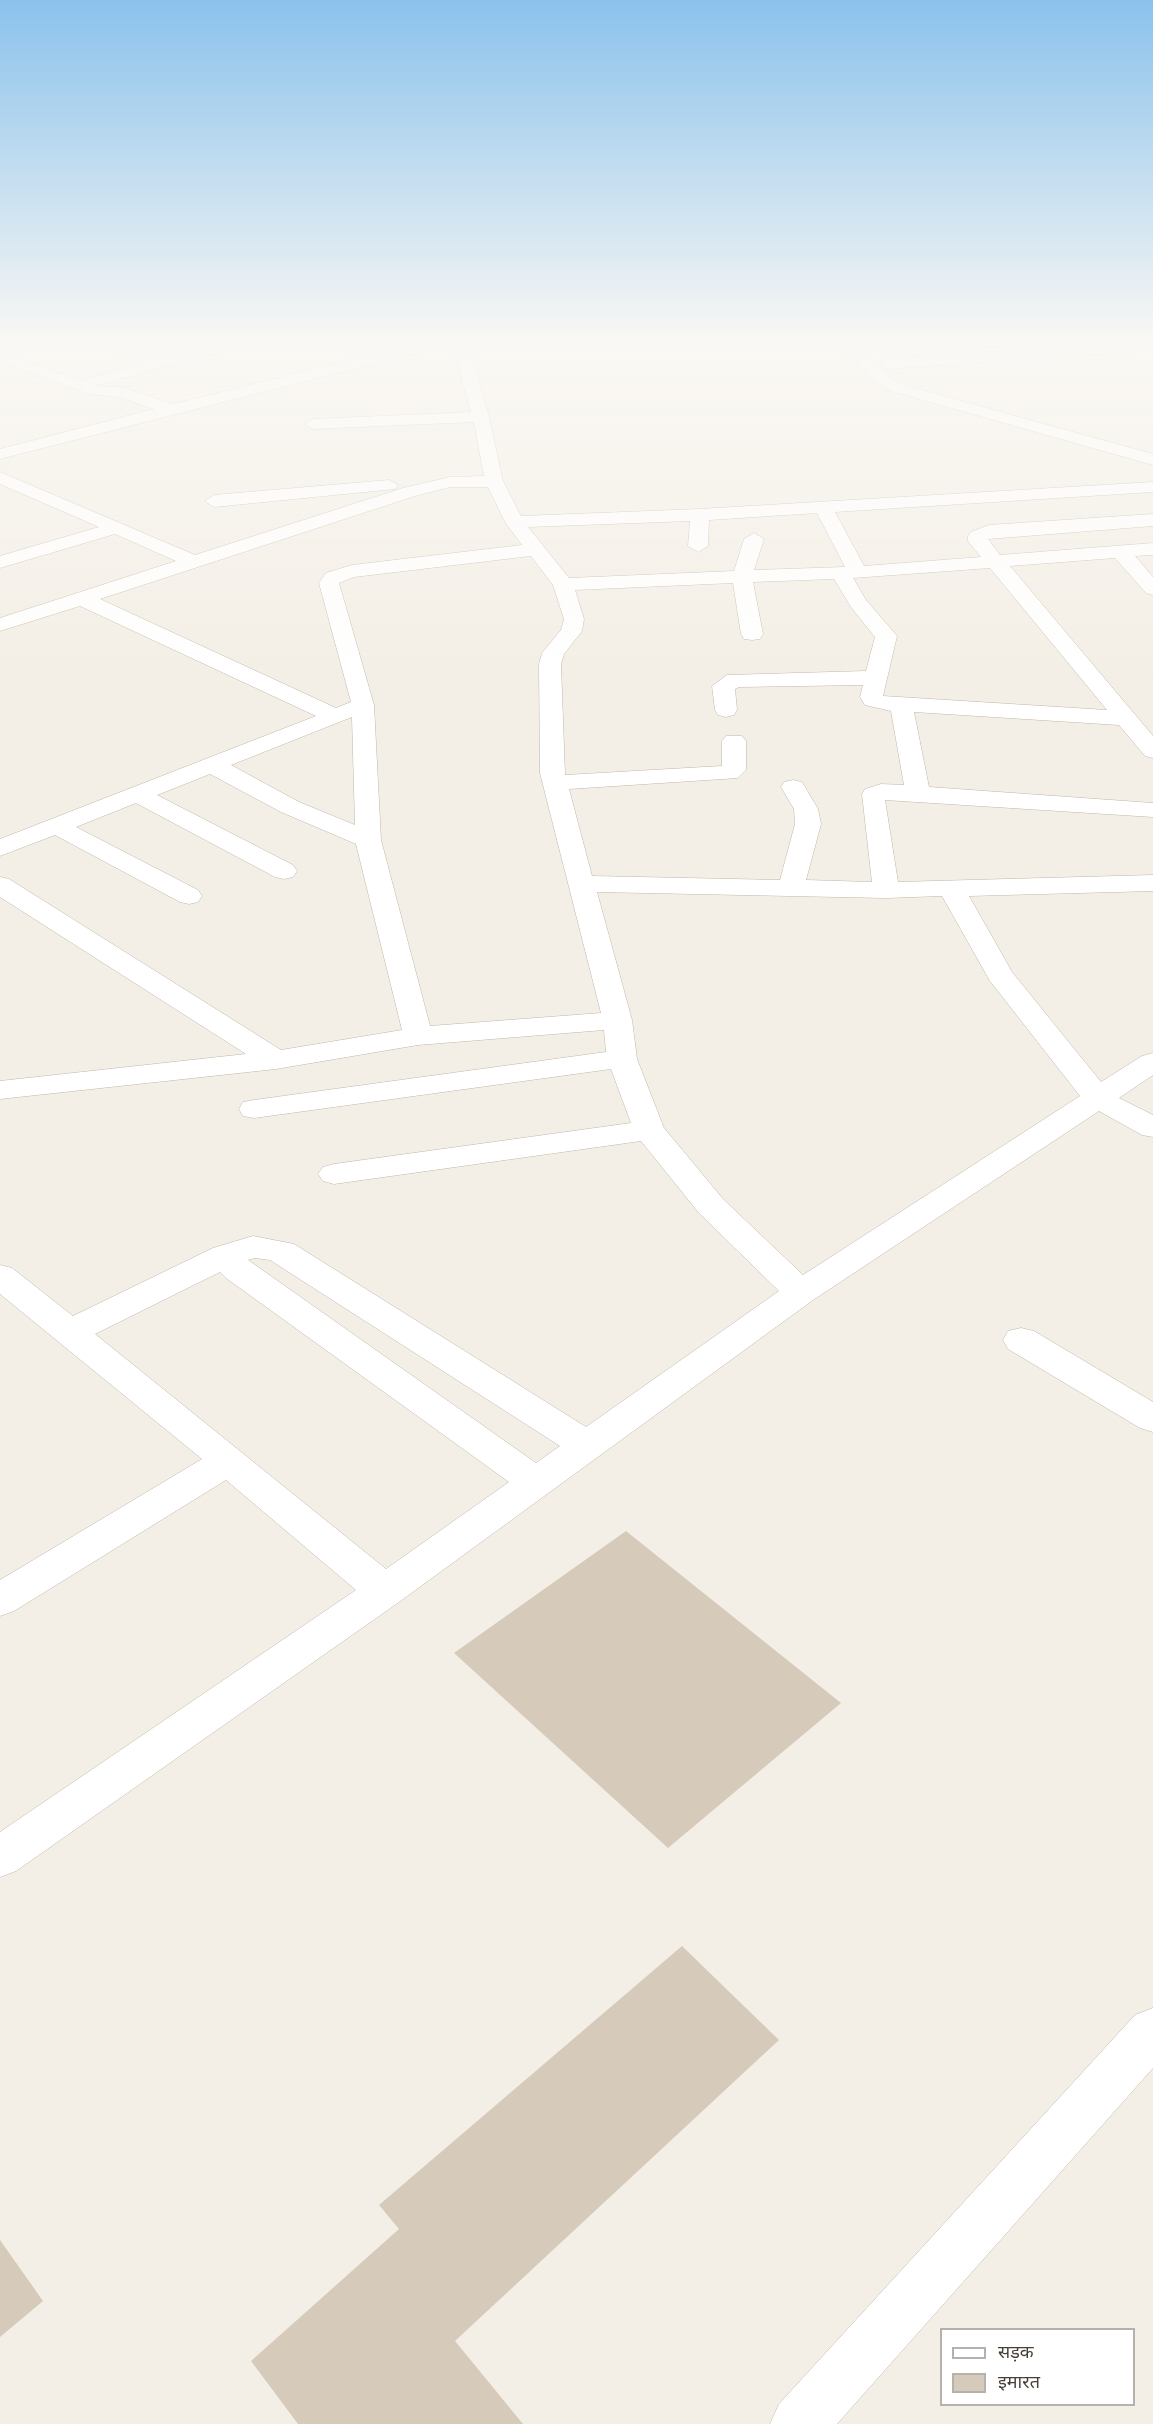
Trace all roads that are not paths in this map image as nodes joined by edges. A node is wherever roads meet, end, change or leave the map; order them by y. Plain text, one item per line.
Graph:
1 (490, 457) edge
2 (0, 477) edge
3 (494, 481) junction
4 (433, 485) junction
5 (1153, 487) edge
6 (1001, 496) junction
7 (214, 501) dead end
8 (823, 507) junction
9 (700, 515) junction
10 (1153, 520) edge
11 (514, 522) junction
12 (116, 528) junction
13 (1031, 528) junction
14 (754, 539) dead end
15 (698, 546) dead end
16 (1153, 549) edge
17 (534, 550) junction
18 (1120, 552) junction
19 (995, 560) junction
20 (0, 562) edge
21 (195, 562) junction
22 (849, 573) junction
23 (742, 578) junction
24 (563, 584) junction
25 (1153, 589) edge
26 (82, 599) junction
27 (0, 625) edge
28 (752, 634) dead end
29 (876, 678) junction
30 (363, 705) junction
31 (901, 705) junction
32 (726, 710) dead end
33 (335, 716) junction
34 (1125, 718) junction
35 (734, 741) dead end
36 (1153, 751) edge
37 (212, 765) junction
38 (554, 783) junction
39 (793, 787) dead end
40 (918, 793) junction
41 (137, 794) junction
42 (1153, 810) edge
43 (56, 826) junction
44 (368, 840) junction
45 (0, 848) edge
46 (284, 871) dead end
47 (1153, 883) edge
48 (582, 884) junction
49 (0, 885) edge
50 (791, 888) junction
51 (886, 890) junction
52 (952, 890) junction
53 (189, 896) dead end
54 (617, 1020) junction
55 (418, 1036) junction
56 (622, 1059) junction
57 (276, 1060) junction
58 (1153, 1062) edge
59 (0, 1065) edge
60 (31, 1086) junction
61 (0, 1090) edge
62 (1100, 1099) junction
63 (254, 1109) dead end
64 (1153, 1128) edge
65 (649, 1130) junction
66 (334, 1174) dead end
67 (225, 1256) junction
68 (0, 1276) edge
69 (801, 1292) junction
70 (69, 1332) junction
71 (1021, 1340) dead end
72 (1153, 1419) edge
73 (588, 1446) junction
74 (229, 1460) junction
75 (536, 1482) junction
76 (385, 1592) junction
77 (0, 1600) edge
78 (0, 1857) edge
79 (1153, 2032) edge
80 (799, 2424) edge

1 - 3 street
2 - 12 street
3 - 4 street
3 - 11 street
4 - 7 street
4 - 21 street
5 - 6 street
6 - 8 street
6 - 13 street
8 - 9 street
8 - 22 street
9 - 11 street
9 - 15 street
10 - 13 street
11 - 17 street
12 - 20 street
12 - 21 street
13 - 19 street
14 - 23 street
16 - 18 street
17 - 24 street
17 - 30 street
18 - 19 street
18 - 25 street
19 - 22 street
19 - 34 street
21 - 26 street
22 - 23 street
22 - 29 street
23 - 24 street
23 - 28 street
24 - 38 street
26 - 27 street
26 - 33 street
29 - 31 street
29 - 32 street
30 - 33 street
30 - 44 street
31 - 34 street
31 - 40 street
33 - 37 street
34 - 36 street
35 - 38 street
37 - 41 street
37 - 44 street
38 - 48 street
39 - 50 street
40 - 42 street
40 - 51 street
41 - 43 street
41 - 46 street
43 - 45 street
43 - 53 street
44 - 55 street
47 - 52 street
48 - 50 street
48 - 54 street
49 - 57 street
50 - 51 street
51 - 52 street
52 - 62 street
54 - 55 street
54 - 56 street
55 - 57 street
56 - 63 street
56 - 65 street
57 - 60 street
58 - 62 street
59 - 60 street
60 - 61 street
62 - 64 street
62 - 69 street
65 - 66 street
65 - 69 street
67 - 70 street
67 - 73 street
67 - 75 street
68 - 70 street
69 - 73 street
70 - 74 street
71 - 72 street
73 - 75 street
74 - 76 street
74 - 77 street
75 - 76 street
76 - 78 street
79 - 80 street

